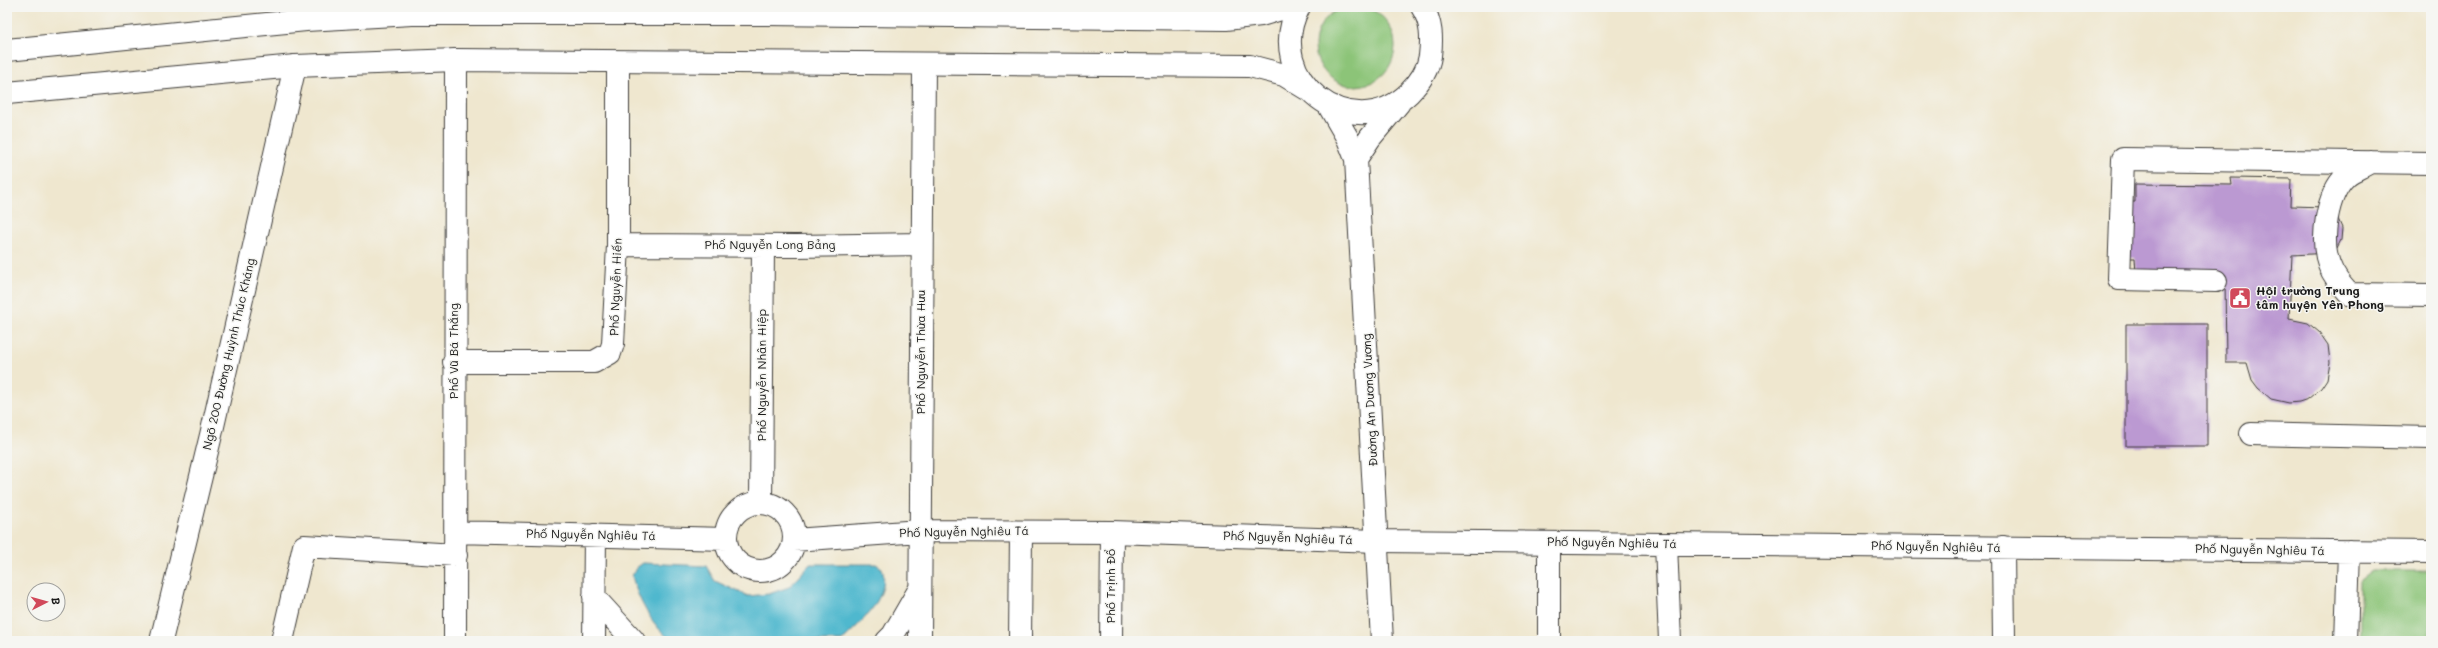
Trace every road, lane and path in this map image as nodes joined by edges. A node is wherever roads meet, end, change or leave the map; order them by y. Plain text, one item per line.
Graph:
1 (1288, 7) edge
2 (1299, 7) edge
3 (1422, 7) edge
4 (307, 13) edge
5 (7, 50) edge
6 (456, 60) junction
7 (618, 62) junction
8 (924, 64) junction
9 (295, 66) junction
10 (1307, 89) junction
11 (7, 93) edge
12 (1400, 102) junction
13 (1329, 106) junction
14 (1356, 159) junction
15 (2370, 162) junction
16 (2431, 163) edge
17 (922, 244) junction
18 (618, 245) junction
19 (763, 246) junction
20 (2216, 281) dead end
21 (2431, 295) edge
22 (454, 362) junction
23 (2251, 434) dead end
24 (2431, 438) edge
25 (761, 503) junction
26 (920, 531) junction
27 (456, 532) junction
28 (1021, 532) junction
29 (1112, 532) junction
30 (595, 535) junction
31 (726, 539) junction
32 (794, 540) junction
33 (1378, 541) junction
34 (1549, 543) junction
35 (1666, 544) junction
36 (2003, 547) junction
37 (2349, 551) junction
38 (2431, 552) edge
39 (456, 555) junction
40 (920, 588) junction
41 (594, 597) junction
42 (161, 641) edge
43 (282, 641) edge
44 (455, 641) edge
45 (594, 641) edge
46 (634, 641) edge
47 (887, 641) edge
48 (920, 641) edge
49 (1020, 641) edge
50 (1111, 641) edge
51 (1382, 641) edge
52 (1549, 641) edge
53 (1670, 641) edge
54 (2004, 641) edge
55 (2346, 641) edge

1 - 4 street
2 - 10 street
3 - 12 street
4 - 5 street
6 - 7 street
6 - 9 street
6 - 22 street, Phố Vũ Bá Thắng
7 - 8 street
7 - 18 street, Phố Nguyễn Hiến
8 - 10 street
8 - 17 street, Phố Nguyễn Thừa Hưu
9 - 11 street
9 - 42 street, Ngõ 200 Đường Huỳnh Thúc Kháng
10 - 13 street
12 - 13 street
12 - 14 street
13 - 14 street, Đường An Dương Vương
14 - 33 street, Đường An Dương Vương
15 - 16 street
15 - 20 street
15 - 21 street
17 - 19 street, Phố Nguyễn Long Bảng
17 - 26 street, Phố Nguyễn Thừa Hưu
18 - 19 street, Phố Nguyễn Long Bảng
18 - 22 street, Phố Nguyễn Hiến
19 - 25 street, Phố Nguyễn Nhân Hiệp
22 - 27 street, Phố Vũ Bá Thắng
23 - 24 street
25 - 31 street
25 - 32 street
26 - 28 street, Phố Nguyễn Nghiêu Tá
26 - 32 street, Phố Nguyễn Nghiêu Tá
26 - 40 street, Phố Nguyễn Thừa Hưu
27 - 30 street, Phố Nguyễn Nghiêu Tá
27 - 39 street, Phố Vũ Bá Thắng
28 - 29 street, Phố Nguyễn Nghiêu Tá
28 - 49 street
29 - 33 street, Phố Nguyễn Nghiêu Tá
29 - 50 street, Phố Trịnh Đổ
30 - 31 street, Phố Nguyễn Nghiêu Tá
30 - 41 street
31 - 32 street
33 - 34 street, Phố Nguyễn Nghiêu Tá
33 - 51 street, Đường An Dương Vương
34 - 35 street, Phố Nguyễn Nghiêu Tá
34 - 52 street
35 - 36 street, Phố Nguyễn Nghiêu Tá
35 - 53 street
36 - 37 street, Phố Nguyễn Nghiêu Tá
36 - 54 street
37 - 38 street, Phố Nguyễn Nghiêu Tá
37 - 55 street
39 - 43 street
39 - 44 street, Phố Vũ Bá Thắng
40 - 47 street
40 - 48 street, Phố Nguyễn Thừa Hưu
41 - 45 street
41 - 46 street

